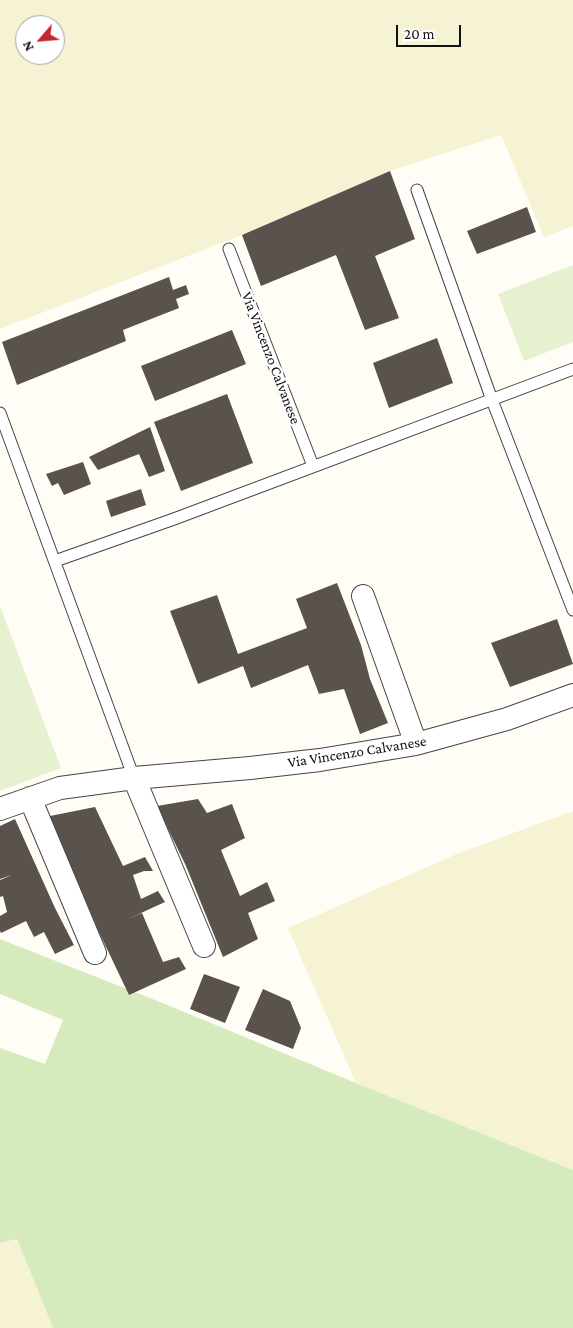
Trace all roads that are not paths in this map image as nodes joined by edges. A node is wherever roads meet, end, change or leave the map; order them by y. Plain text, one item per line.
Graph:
1 (417, 190) dead end
2 (229, 249) dead end
3 (573, 369) edge
4 (492, 400) junction
5 (0, 413) edge
6 (313, 466) junction
7 (55, 561) junction
8 (363, 596) dead end
9 (573, 610) edge
10 (573, 695) edge
11 (416, 744) junction
12 (134, 778) junction
13 (30, 798) junction
14 (0, 809) edge
15 (204, 946) dead end
16 (95, 953) dead end

1 - 4 lane
2 - 6 lane, Via Vincenzo Calvanese
3 - 4 lane
4 - 6 lane
4 - 9 lane
5 - 7 lane
6 - 7 lane
7 - 12 lane
8 - 11 street
10 - 11 street, Via Vincenzo Calvanese
11 - 12 street, Via Vincenzo Calvanese
12 - 13 street, Via Vincenzo Calvanese
12 - 15 street
13 - 14 street, Via Vincenzo Calvanese
13 - 16 street

